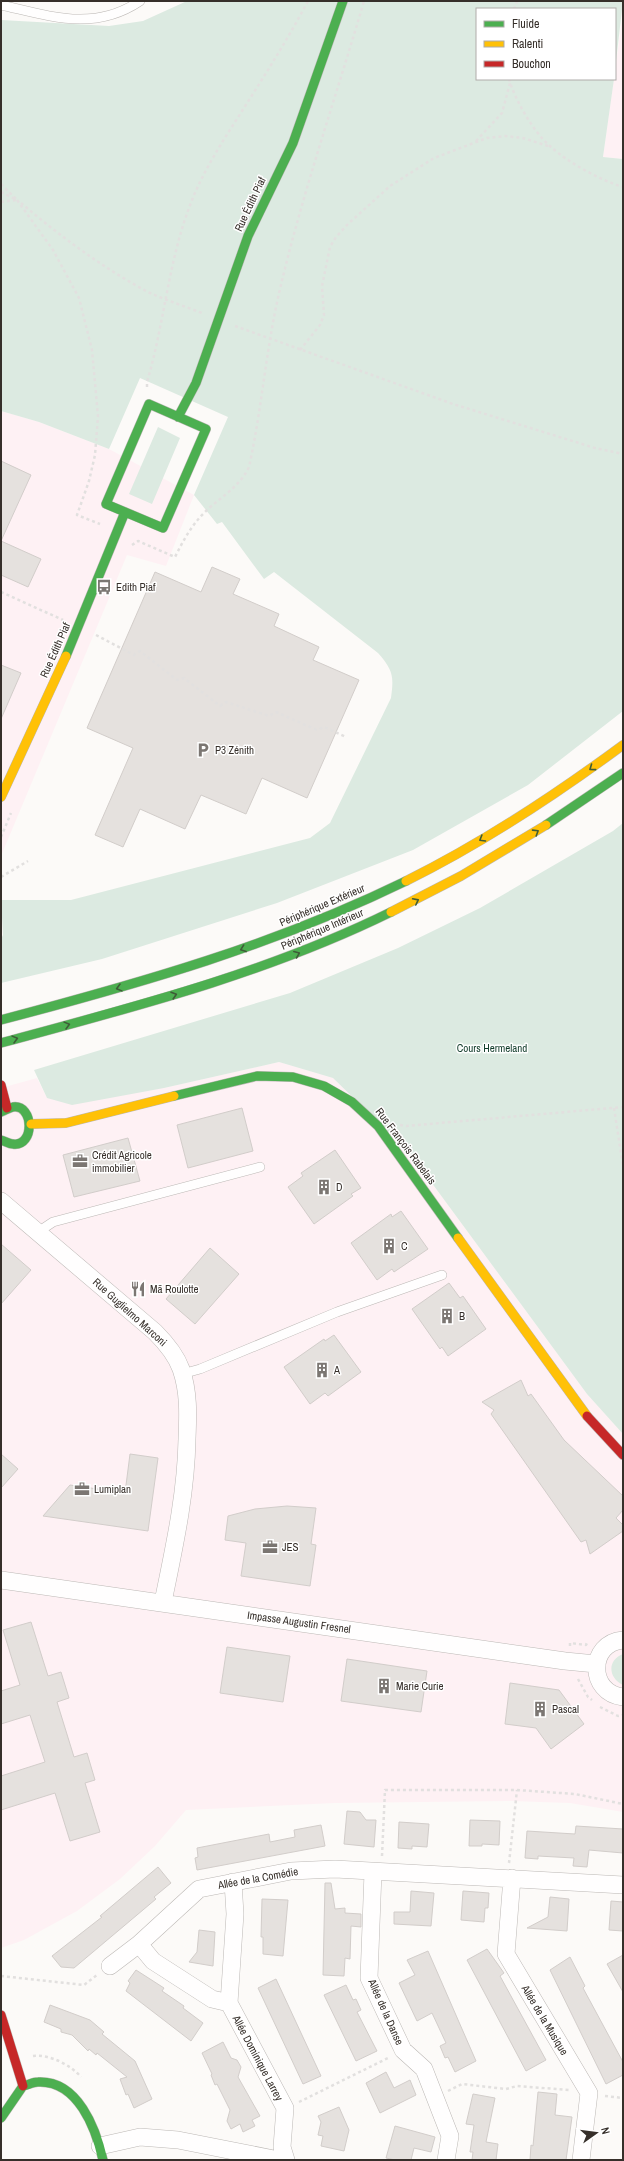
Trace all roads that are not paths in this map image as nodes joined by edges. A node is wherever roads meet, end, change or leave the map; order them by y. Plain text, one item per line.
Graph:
1 (140, 1) edge
2 (343, 1) edge
3 (1, 5) edge
4 (178, 417) junction
5 (125, 512) junction
6 (623, 745) edge
7 (623, 773) edge
8 (1, 797) edge
9 (22, 1006) dead end
10 (137, 1007) junction
11 (34, 1011) junction
12 (129, 1018) dead end
13 (1, 1020) edge
14 (1, 1043) edge
15 (1, 1086) edge
16 (4, 1110) edge
17 (31, 1124) junction
18 (1, 1140) edge
19 (260, 1167) dead end
20 (1, 1201) edge
21 (38, 1232) junction
22 (442, 1275) dead end
23 (182, 1374) junction
24 (623, 1455) edge
25 (1, 1580) edge
26 (163, 1602) junction
27 (623, 1640) edge
28 (596, 1664) junction
29 (623, 1697) edge
30 (377, 1873) junction
31 (510, 1877) junction
32 (233, 1882) junction
33 (623, 1885) edge
34 (139, 1944) junction
35 (110, 1966) road end
36 (229, 2003) junction
37 (1, 2015) edge
38 (23, 2086) junction
39 (1, 2118) edge
40 (101, 2153) edge
41 (279, 2160) edge
42 (286, 2160) edge
43 (446, 2160) edge
44 (581, 2160) edge

1 - 3 lane
2 - 4 main road, Rue Édith Piaf
4 - 5 main road
4 - 5 main road
5 - 8 main road, Rue Édith Piaf
6 -> 11 main road, Périphérique Extérieur
10 -> 7 main road, Périphérique Intérieur
9 - 11 main road
10 - 12 main road
14 -> 10 main road, Périphérique Intérieur
11 - 13 main road, Périphérique Extérieur
15 - 16 main road
16 - 17 main road
17 - 18 main road
17 - 24 main road, Rue François Rabelais
19 - 21 lane
20 - 21 street, Rue Guglielmo Marconi
21 - 23 street, Rue Guglielmo Marconi
22 - 23 lane
23 - 26 street, Rue Guglielmo Marconi
25 - 26 street, Impasse Augustin Fresnel
26 - 28 street, Impasse Augustin Fresnel
27 - 28 street
28 - 29 street
30 - 31 street, Allée de la Comédie
30 - 32 street, Allée de la Comédie
30 - 43 street, Allée de la Danse
31 - 33 street, Allée de la Comédie
31 - 44 street, Allée de la Musique
32 - 34 street, Allée de la Comédie
32 - 36 street, Allée Dominique Larrey
34 - 35 street, Allée de la Comédie
34 - 36 street, Allée Dominique Larrey
36 - 42 street, Allée Dominique Larrey
37 - 38 main road
38 - 39 main road
38 - 40 main road
40 - 41 street

